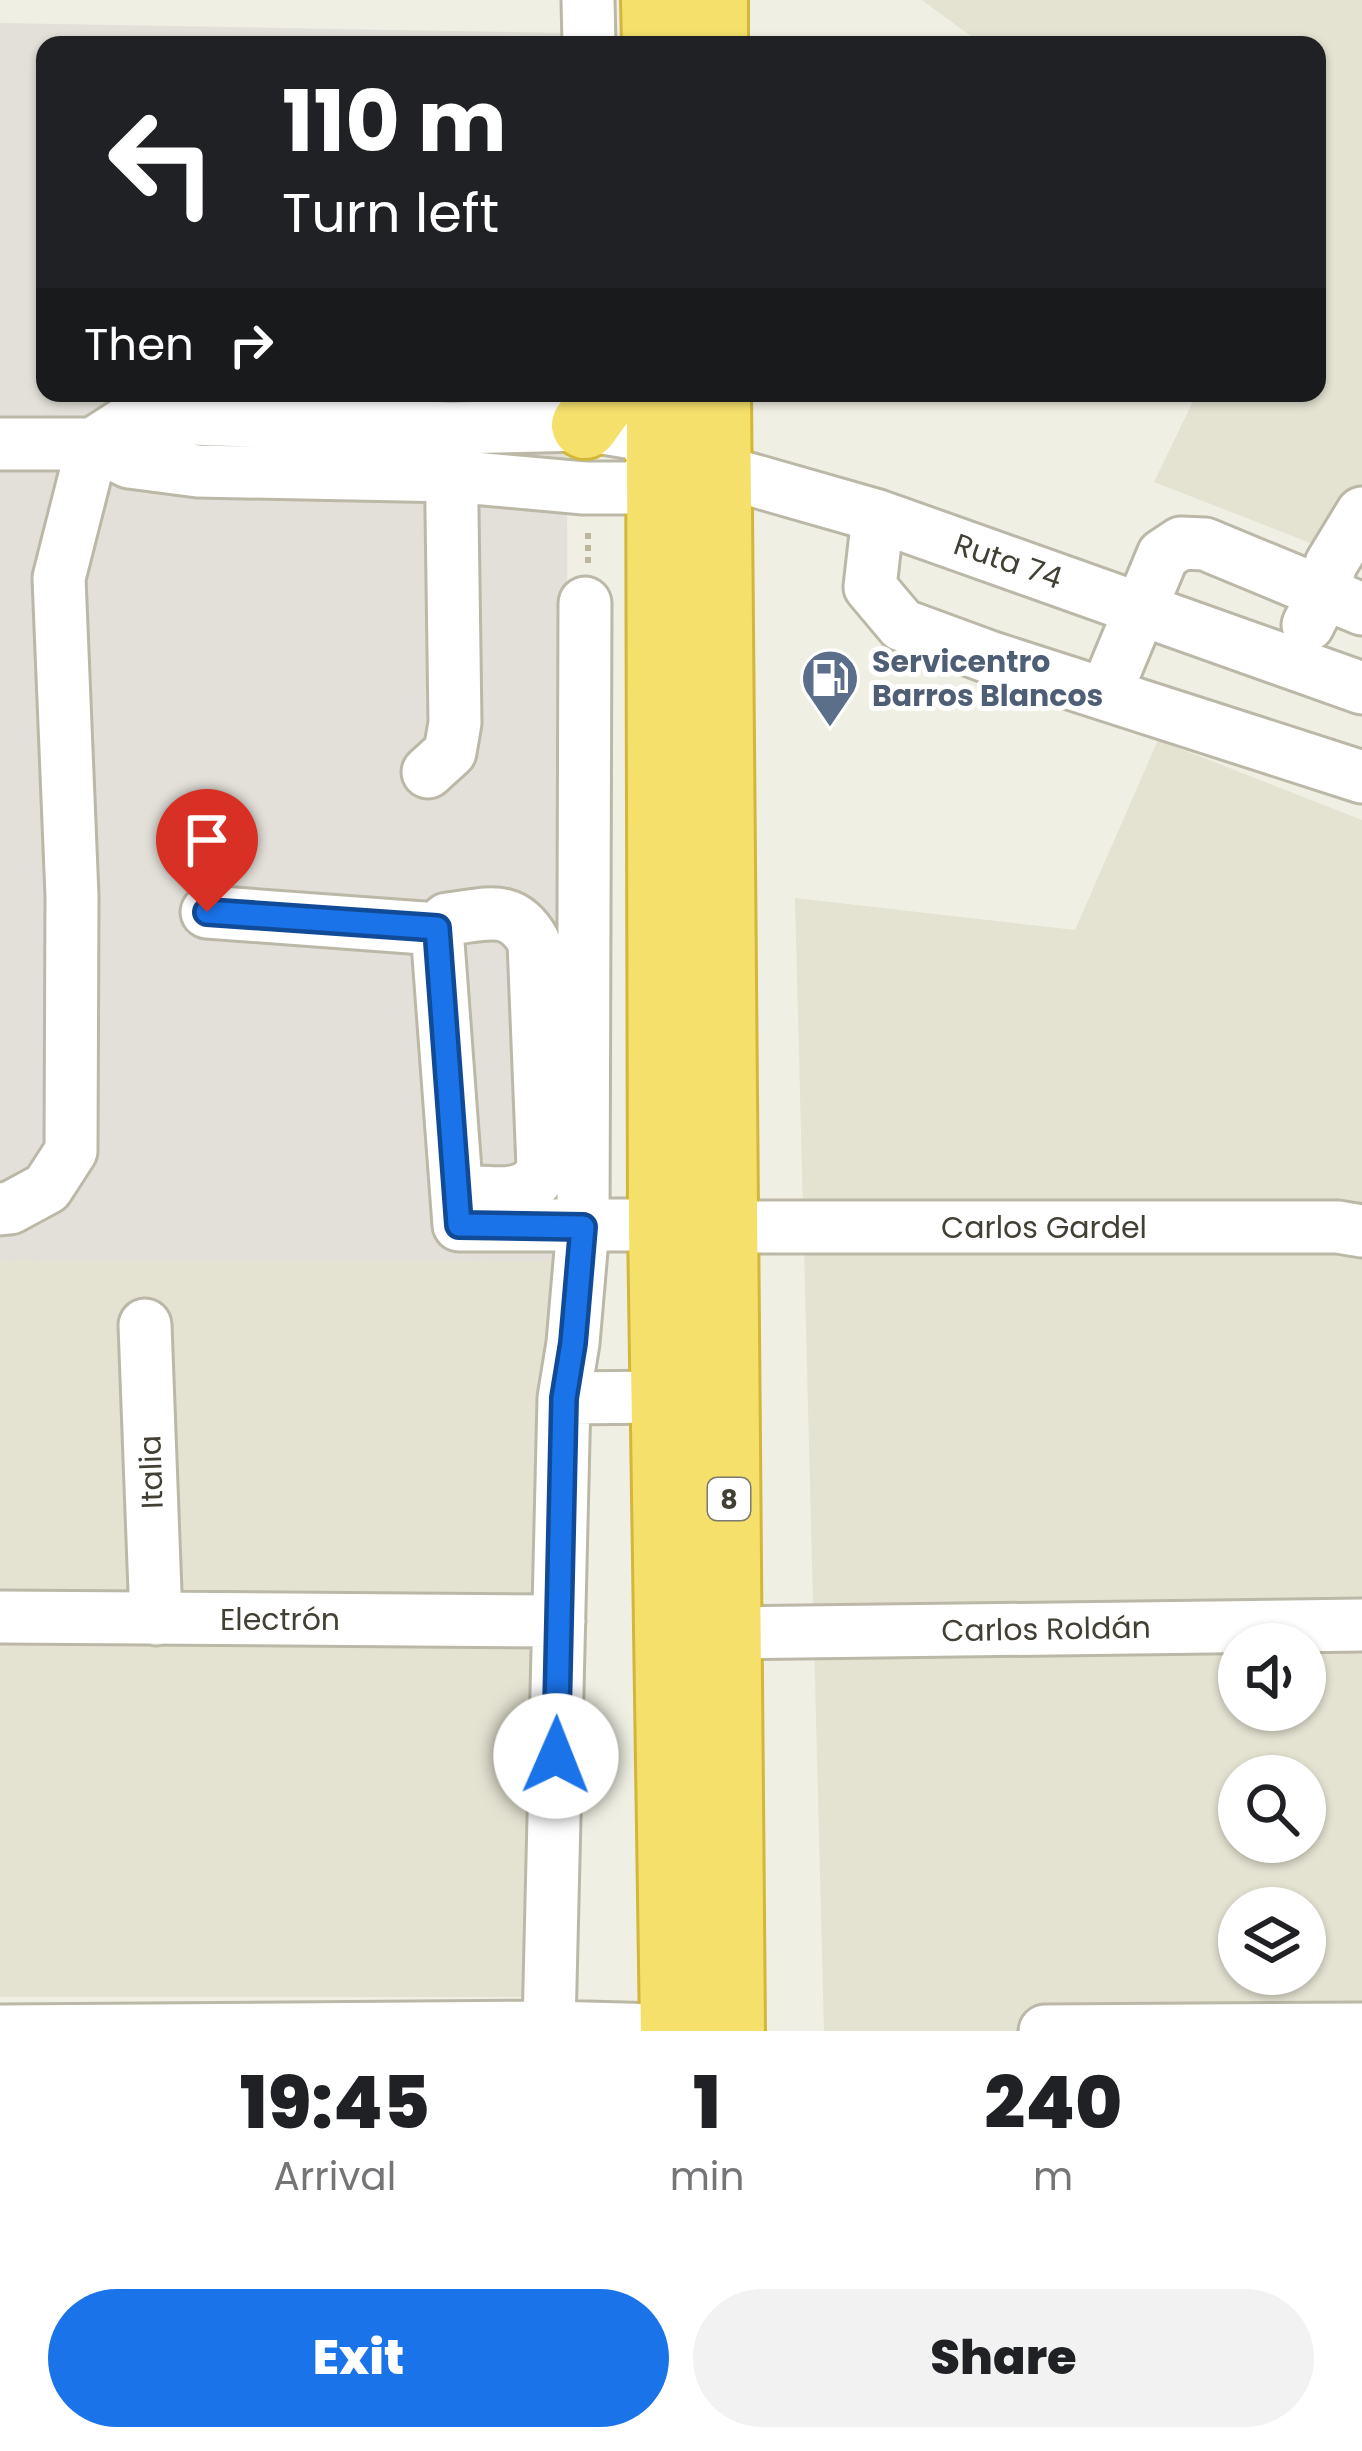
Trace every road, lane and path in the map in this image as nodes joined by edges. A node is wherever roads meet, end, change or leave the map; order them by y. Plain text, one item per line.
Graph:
1 (588, 0) edge
2 (656, 0) edge
3 (714, 0) edge
4 (589, 36) edge
5 (656, 36) edge
6 (714, 36) edge
7 (664, 402) edge
8 (714, 402) edge
9 (592, 425) edge
10 (0, 444) edge
11 (93, 444) junction
12 (451, 452) junction
13 (689, 467) junction
14 (1362, 513) edge
15 (878, 516) junction
16 (1342, 602) edge
17 (585, 603) joint
18 (1139, 607) junction
19 (1289, 662) junction
20 (1362, 688) edge
21 (1106, 692) junction
22 (428, 772) dead end
23 (1362, 777) edge
24 (207, 912) dead end
25 (437, 928) junction
26 (457, 1190) junction
27 (0, 1209) edge
28 (694, 1226) junction
29 (583, 1227) junction
30 (1362, 1231) edge
31 (145, 1325) dead end
32 (667, 1397) junction
33 (564, 1398) junction
34 (0, 1617) edge
35 (156, 1619) junction
36 (559, 1621) junction
37 (1362, 1625) edge
38 (730, 1634) junction
39 (550, 2026) junction
40 (1362, 2029) edge
41 (0, 2030) edge
42 (674, 2030) edge
43 (699, 2031) edge
44 (731, 2031) edge
45 (1045, 2031) edge

1 - 4 street
2 - 5 highway
3 - 6 highway
7 - 13 highway, 8
8 - 13 highway, 8
9 - 12 street
9 - 13 street
9 - 17 path
10 - 11 street
11 - 12 street
11 - 27 street
12 - 22 street
13 - 15 street, Ruta 74
13 - 28 highway, 8
14 - 16 street
15 - 18 street, Ruta 74
15 - 21 street
16 - 18 street
16 - 19 street
17 - 29 street
18 - 19 street, Ruta 74
18 - 21 street
19 - 20 street, Ruta 74
21 - 23 street
24 - 25 street
25 - 26 street
25 - 26 street
26 - 29 street, Carlos Gardel
28 - 29 street, Carlos Gardel
28 - 30 street, Carlos Gardel
28 - 32 highway, 8
28 - 38 highway, 8
29 - 33 street
31 - 35 street, Italia
32 - 33 street
32 - 42 highway, 8
33 - 36 street
34 - 35 street, Electrón
35 - 36 street, Electrón
36 - 39 street
37 - 38 street, Carlos Roldán
38 - 44 highway, 8
39 - 41 street
39 - 42 street
40 - 45 street
42 - 43 street

